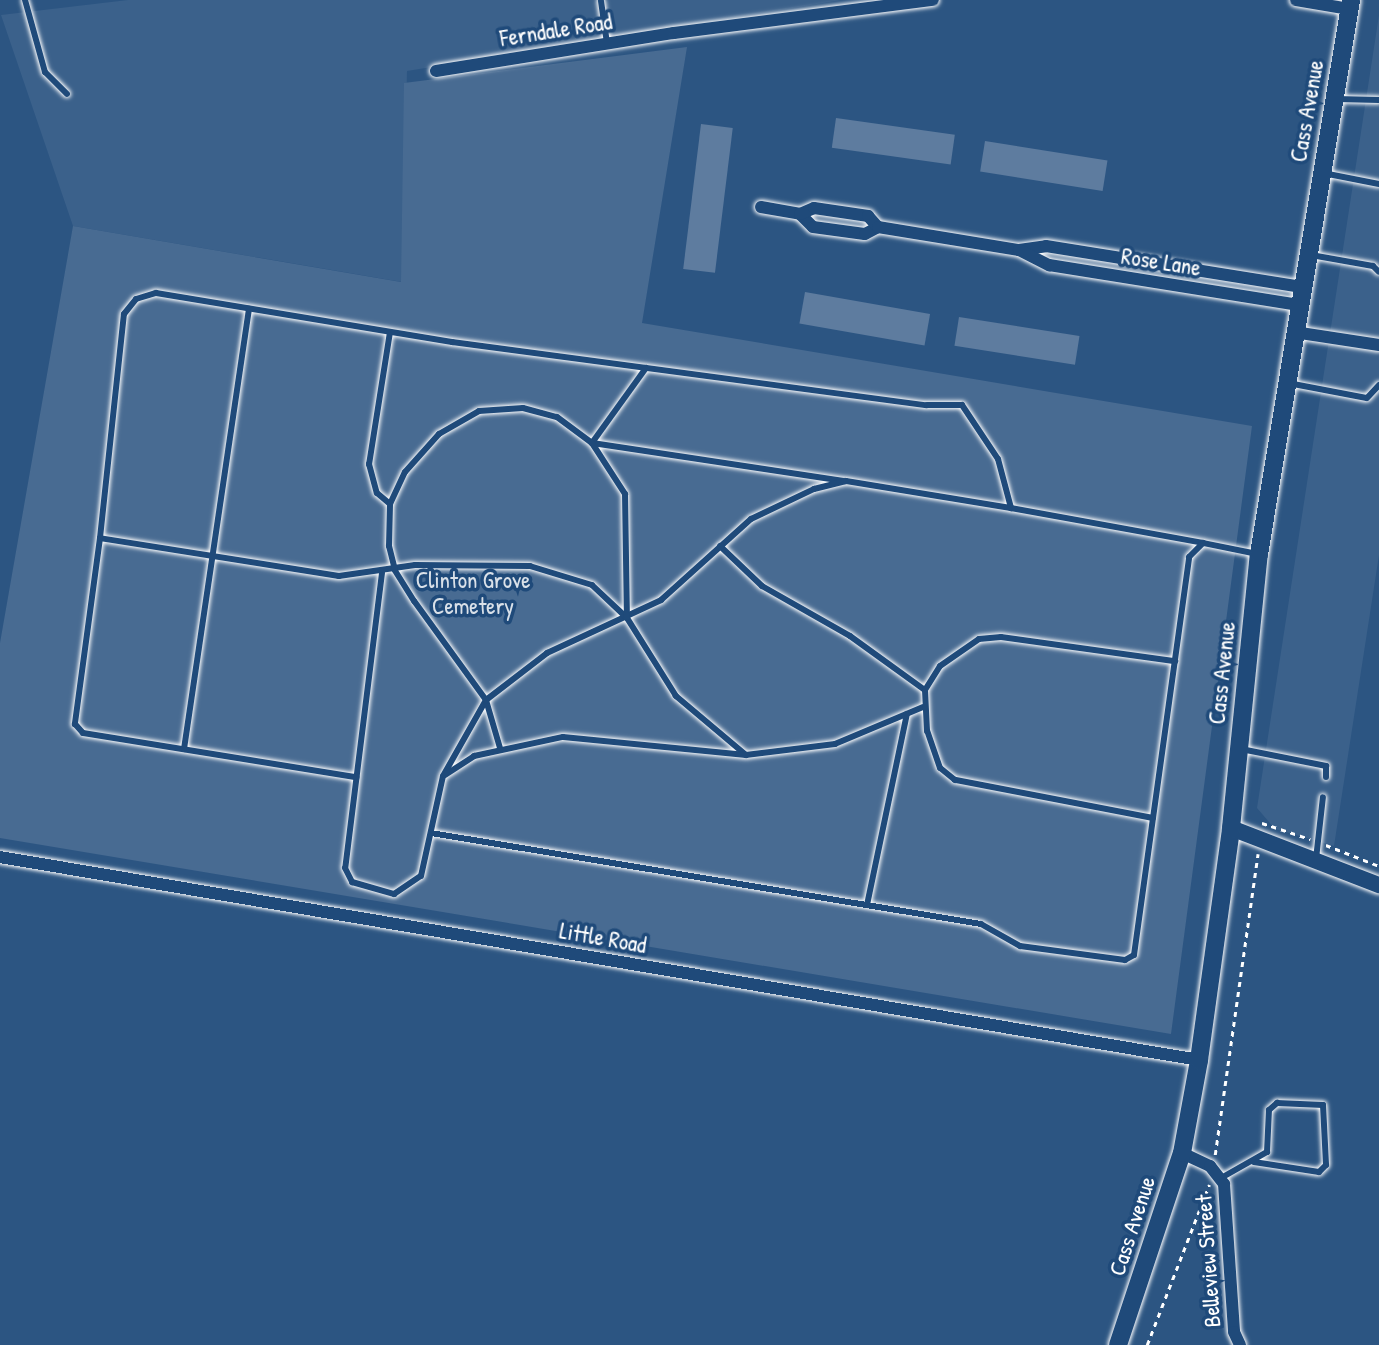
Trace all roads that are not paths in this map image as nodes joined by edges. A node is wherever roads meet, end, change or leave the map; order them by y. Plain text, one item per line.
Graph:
1 (25, 0) edge
2 (603, 0) edge
3 (933, 0) edge
4 (1296, 0) edge
5 (1350, 4) edge
6 (607, 43) junction
7 (436, 71) dead end
8 (67, 94) dead end
9 (1334, 98) junction
10 (1379, 100) edge
11 (1321, 173) junction
12 (1379, 184) edge
13 (761, 207) dead end
14 (800, 214) junction
15 (878, 227) junction
16 (1019, 250) junction
17 (1309, 255) junction
18 (1379, 272) edge
19 (1300, 296) junction
20 (249, 309) junction
21 (390, 332) junction
22 (1294, 332) junction
23 (1379, 345) edge
24 (646, 368) junction
25 (1286, 383) junction
26 (1379, 385) edge
27 (592, 443) junction
28 (846, 481) junction
29 (390, 504) junction
30 (1011, 508) junction
31 (100, 538) junction
32 (1203, 543) junction
33 (720, 546) junction
34 (1259, 554) junction
35 (214, 556) junction
36 (394, 570) junction
37 (382, 573) junction
38 (627, 618) junction
39 (1175, 661) junction
40 (925, 690) junction
41 (486, 701) junction
42 (923, 707) junction
43 (907, 714) junction
44 (500, 747) junction
45 (1239, 748) junction
46 (184, 749) junction
47 (746, 755) junction
48 (443, 776) junction
49 (356, 777) junction
50 (1326, 778) dead end
51 (1323, 797) dead end
52 (1153, 818) junction
53 (1231, 828) junction
54 (431, 833) junction
55 (0, 857) edge
56 (1316, 860) junction
57 (1379, 885) edge
58 (867, 905) junction
59 (1199, 1060) junction
60 (1182, 1153) junction
61 (1254, 1162) junction
62 (1221, 1178) junction
63 (1118, 1345) edge
64 (1240, 1345) edge

1 - 8 lane
2 - 6 lane
3 - 6 street, Ferndale Road
4 - 5 street
5 - 9 main road, Cass Avenue
6 - 7 street, Ferndale Road
9 - 10 lane
9 - 11 main road, Cass Avenue
11 - 12 lane
11 - 17 main road, Cass Avenue
13 - 14 street, Rose Lane
14 - 15 street, Rose Lane
14 - 15 street, Rose Lane
15 - 16 street, Rose Lane
16 - 19 street, Rose Lane
16 - 19 street, Rose Lane
17 - 18 lane
17 - 19 main road, Cass Avenue
19 - 22 main road, Cass Avenue
20 - 21 lane
20 - 31 lane
20 - 35 lane
21 - 24 lane
21 - 29 lane
22 - 23 street
22 - 25 main road, Cass Avenue
24 - 27 lane
24 - 30 lane
25 - 26 lane
25 - 34 main road, Cass Avenue
27 - 28 lane
27 - 29 lane
27 - 38 lane
28 - 30 lane
28 - 33 lane
29 - 36 lane
30 - 32 lane
31 - 35 lane
31 - 46 lane
32 - 34 lane
32 - 39 lane
33 - 38 lane
33 - 40 lane
34 - 45 main road, Cass Avenue
35 - 37 lane
35 - 46 lane
36 - 37 lane
36 - 38 lane
36 - 41 lane
37 - 49 lane
38 - 41 lane
38 - 47 lane
39 - 40 lane
39 - 52 lane
40 - 42 lane
41 - 44 lane
41 - 48 lane
42 - 43 lane
42 - 52 lane
43 - 47 lane
43 - 58 lane
44 - 47 lane
44 - 48 lane
45 - 50 lane
45 - 53 main road, Cass Avenue
46 - 49 lane
48 - 54 lane
49 - 54 lane
51 - 56 lane
52 - 58 lane
53 - 56 street
53 - 59 main road, Cass Avenue
54 - 58 lane
55 - 59 street, Little Road
56 - 57 street
59 - 60 main road, Cass Avenue
60 - 62 street, Belleview Street
60 - 63 main road, Cass Avenue
61 - 61 lane
61 - 62 lane
62 - 64 street, Belleview Street

